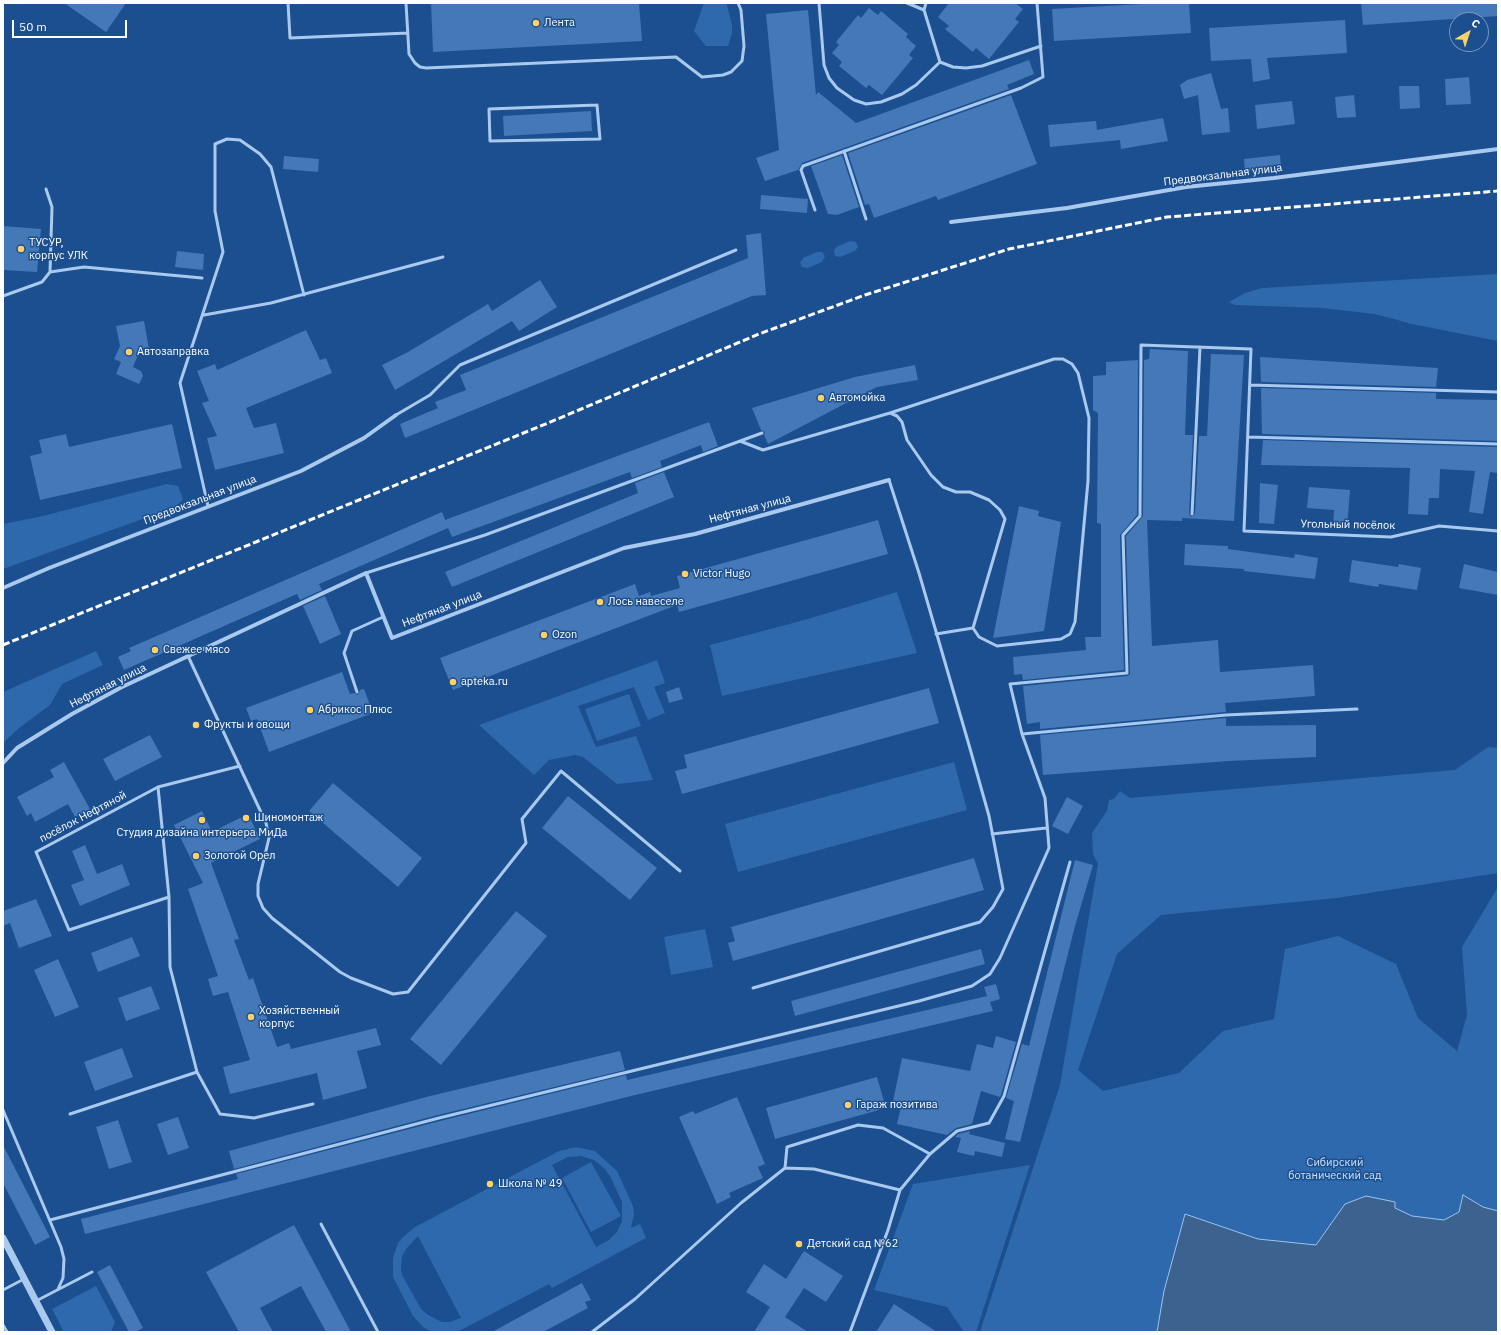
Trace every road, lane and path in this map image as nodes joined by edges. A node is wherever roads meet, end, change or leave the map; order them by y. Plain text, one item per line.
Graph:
1 (288, 3) edge
2 (406, 3) edge
3 (738, 3) edge
4 (819, 3) edge
5 (906, 3) edge
6 (926, 3) edge
7 (1037, 3) edge
8 (924, 10) junction
9 (408, 33) junction
10 (1041, 46) junction
11 (940, 62) junction
12 (490, 141) joint
13 (1498, 148) edge
14 (844, 151) junction
15 (46, 189) dead end
16 (815, 210) dead end
17 (866, 219) dead end
18 (951, 222) dead end
19 (736, 250) dead end
20 (443, 257) dead end
21 (50, 272) junction
22 (202, 278) dead end
23 (304, 295) junction
24 (3, 296) edge
25 (204, 315) junction
26 (1200, 347) junction
27 (1250, 385) junction
28 (1498, 392) edge
29 (890, 413) junction
30 (396, 415) joint
31 (762, 433) dead end
32 (1248, 437) junction
33 (740, 441) junction
34 (1498, 444) edge
35 (889, 480) joint
36 (208, 506) junction
37 (1192, 514) dead end
38 (1498, 531) edge
39 (366, 573) junction
40 (3, 588) edge
41 (383, 617) junction
42 (973, 628) junction
43 (936, 634) junction
44 (188, 656) junction
45 (357, 692) dead end
46 (1357, 709) dead end
47 (1022, 734) junction
48 (3, 763) edge
49 (240, 766) junction
50 (158, 787) junction
51 (1046, 828) junction
52 (992, 834) junction
53 (1070, 862) dead end
54 (680, 871) dead end
55 (169, 897) junction
56 (753, 988) dead end
57 (197, 1072) junction
58 (313, 1104) dead end
59 (3, 1110) edge
60 (70, 1114) dead end
61 (930, 1154) junction
62 (785, 1168) junction
63 (900, 1190) junction
64 (50, 1220) junction
65 (321, 1224) dead end
66 (3, 1238) edge
67 (92, 1272) dead end
68 (24, 1279) junction
69 (3, 1290) edge
70 (58, 1290) junction
71 (36, 1301) junction
72 (3, 1325) edge
73 (7, 1332) edge
74 (52, 1332) edge
75 (378, 1332) edge
76 (592, 1332) edge
77 (850, 1332) edge

1 - 9 lane
2 - 9 lane
3 - 9 lane
4 - 11 lane
5 - 8 lane
6 - 8 lane
7 - 10 lane
8 - 11 lane
10 - 11 lane
10 - 14 lane
12 - 12 lane
13 - 18 street, Предвокзальная улица
14 - 16 lane
14 - 17 lane
15 - 21 lane
19 - 30 lane
20 - 23 lane
21 - 22 lane
21 - 24 lane
23 - 25 lane
23 - 25 lane
25 - 36 lane
26 - 27 lane
26 - 37 lane
26 - 47 lane
27 - 28 lane
27 - 32 lane
29 - 33 lane
29 - 42 lane
29 - 42 lane
30 - 36 street, Предвокзальная улица
31 - 33 lane
32 - 34 lane
32 - 38 lane, Угольный посёлок
33 - 39 lane
35 - 41 street, Нефтяная улица
35 - 43 lane
36 - 40 street, Предвокзальная улица
39 - 41 street, Нефтяная улица
39 - 44 street, Нефтяная улица
41 - 45 lane
42 - 43 lane
43 - 52 lane
44 - 48 street, Нефтяная улица
44 - 49 lane
46 - 47 lane
47 - 51 lane
49 - 50 lane
49 - 54 lane
50 - 55 lane
50 - 55 lane, посёлок Нефтяной
51 - 52 lane
51 - 64 lane
52 - 56 lane
53 - 61 lane
55 - 57 lane
57 - 58 lane
57 - 60 lane
59 - 64 lane
61 - 62 lane
61 - 63 lane
62 - 63 lane
62 - 76 lane
63 - 77 lane
64 - 70 lane
65 - 75 lane
66 - 68 street
67 - 70 lane
68 - 69 lane
68 - 71 street
70 - 71 lane
71 - 74 street
72 - 73 lane

